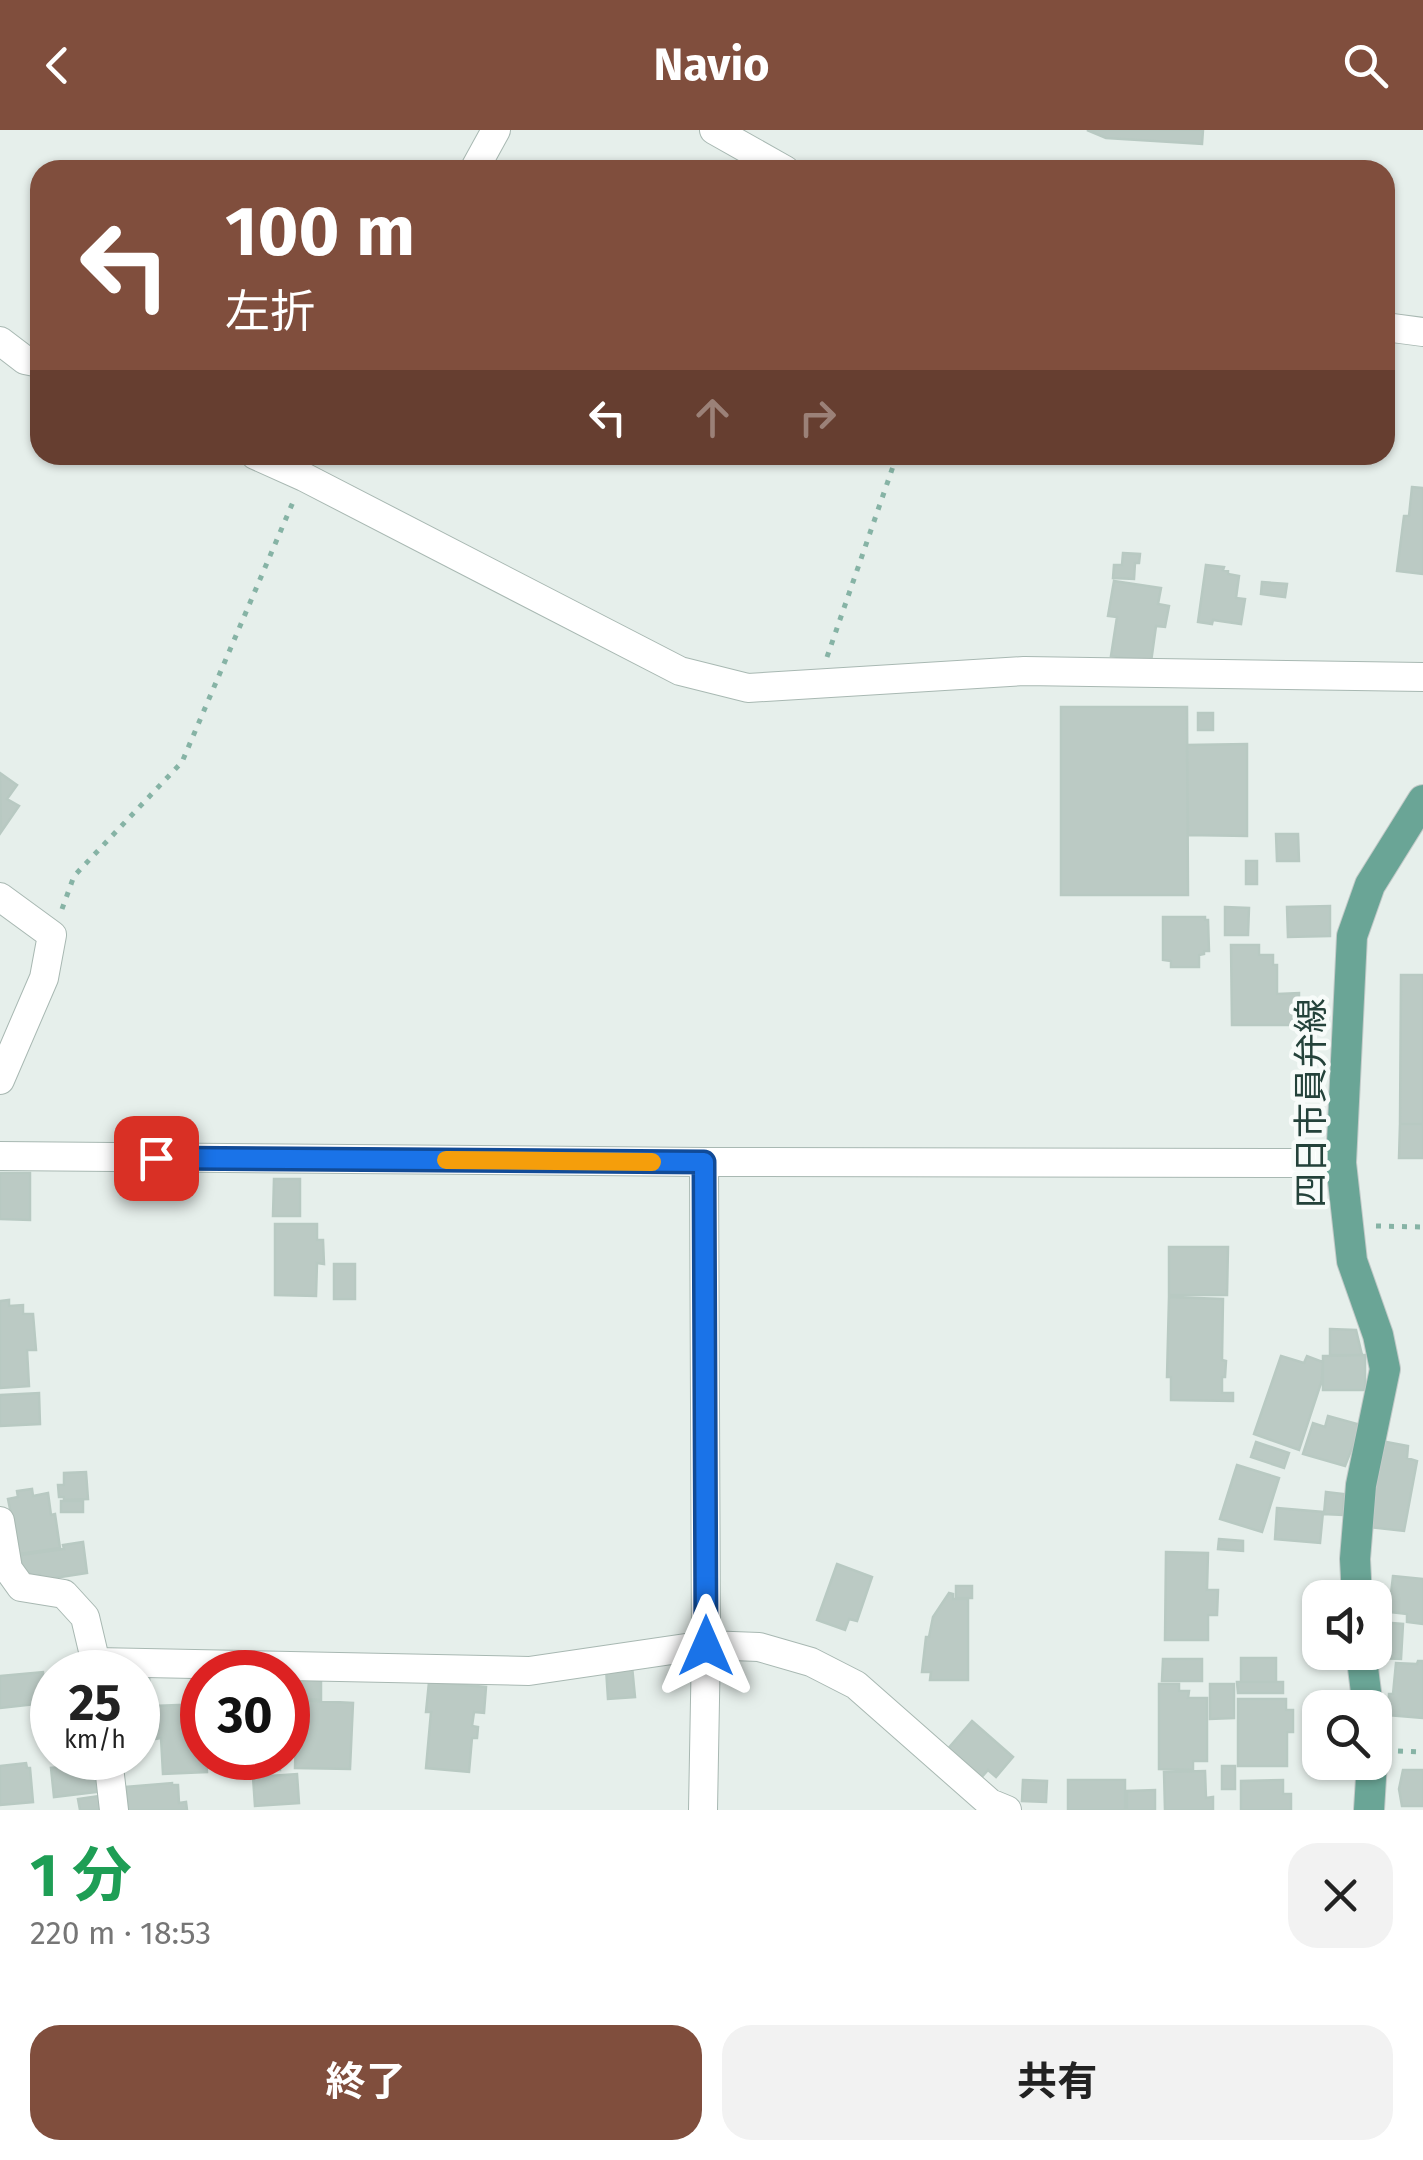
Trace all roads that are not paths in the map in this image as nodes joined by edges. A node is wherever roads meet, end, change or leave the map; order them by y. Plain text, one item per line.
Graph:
1 (496, 130) edge
2 (728, 133) edge
3 (480, 160) edge
4 (770, 160) edge
5 (1395, 328) edge
6 (1423, 332) edge
7 (0, 341) edge
8 (30, 361) edge
9 (310, 466) edge
10 (1423, 676) edge
11 (1423, 800) edge
12 (0, 897) edge
13 (0, 1080) edge
14 (0, 1156) edge
15 (704, 1162) junction
16 (1340, 1163) junction
17 (0, 1522) edge
18 (1356, 1580) edge
19 (706, 1646) junction
20 (93, 1650) edge
21 (160, 1668) edge
22 (111, 1780) edge
23 (1370, 1780) edge
24 (114, 1810) edge
25 (703, 1810) edge
26 (1007, 1810) edge
27 (1368, 1810) edge

1 - 3 street
2 - 4 street
5 - 6 street
7 - 8 street
9 - 10 street
11 - 16 main road, 四日市員弁線
12 - 13 street
14 - 15 street
15 - 16 street
15 - 19 street
16 - 18 main road, 四日市員弁線
17 - 20 street
19 - 21 street
19 - 25 street
19 - 26 street
22 - 24 street
23 - 27 main road

